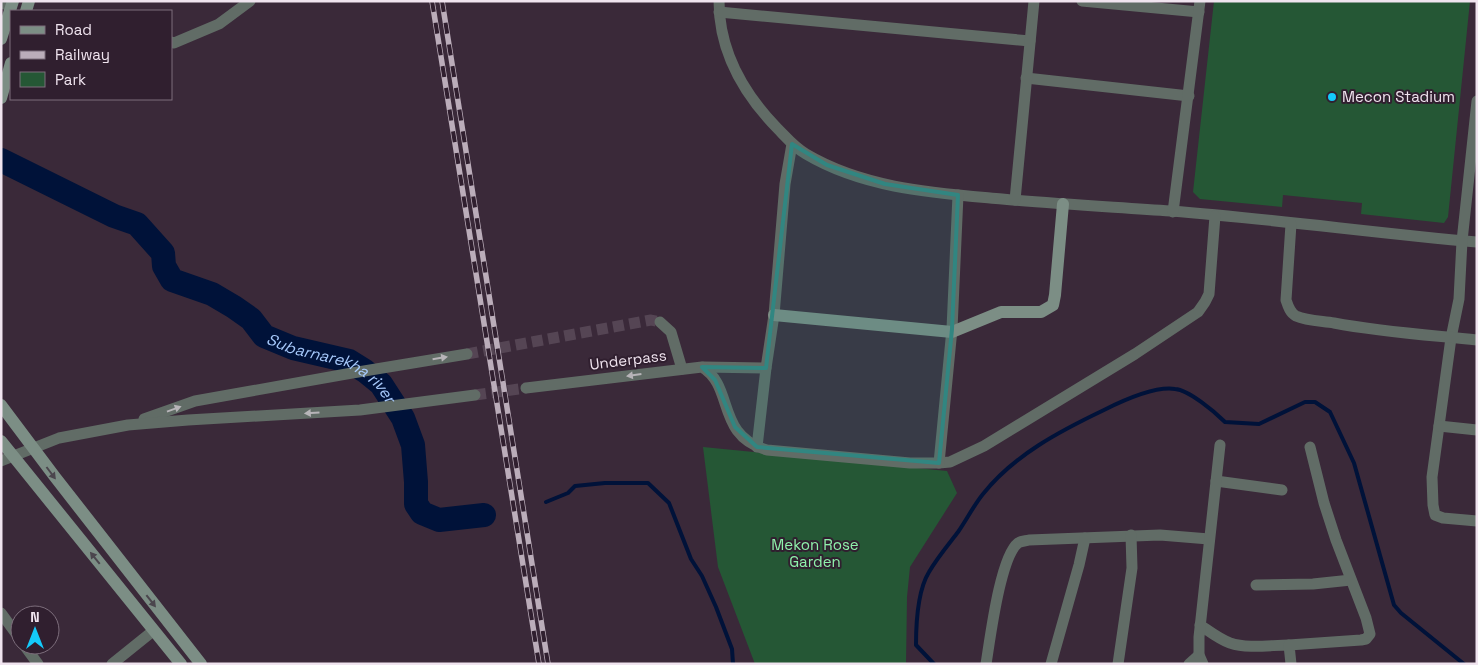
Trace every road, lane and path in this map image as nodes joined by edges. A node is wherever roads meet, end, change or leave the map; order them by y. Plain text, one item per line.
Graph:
1 (250, 1) edge
2 (1034, 1) edge
3 (1082, 1) edge
4 (8, 4) edge
5 (719, 7) edge
6 (1200, 7) edge
7 (1, 39) edge
8 (1030, 41) junction
9 (172, 42) edge
10 (10, 66) edge
11 (1026, 78) junction
12 (1189, 96) junction
13 (1, 98) edge
14 (1477, 101) edge
15 (792, 144) junction
16 (958, 195) junction
17 (1014, 200) junction
18 (1063, 204) junction
19 (1173, 212) junction
20 (1215, 216) junction
21 (1291, 224) junction
22 (1462, 241) junction
23 (1477, 242) edge
24 (774, 315) junction
25 (660, 322) dead end
26 (952, 332) junction
27 (1451, 338) junction
28 (1477, 340) edge
29 (467, 354) tunnel mouth
30 (702, 367) junction
31 (766, 368) junction
32 (682, 369) junction
33 (526, 388) tunnel mouth
34 (475, 394) tunnel mouth
35 (1, 406) edge
36 (128, 425) junction
37 (1439, 426) junction
38 (1477, 430) edge
39 (1, 441) edge
40 (1220, 445) dead end
41 (32, 447) junction
42 (758, 447) junction
43 (1310, 447) dead end
44 (7, 458) edge
45 (939, 463) junction
46 (1216, 481) junction
47 (1282, 490) dead end
48 (1477, 521) edge
49 (1131, 535) junction
50 (1086, 538) junction
51 (1209, 539) junction
52 (1351, 580) junction
53 (1256, 585) dead end
54 (1, 613) edge
55 (10, 625) edge
56 (1200, 625) junction
57 (153, 631) junction
58 (1289, 644) junction
59 (1201, 659) edge
60 (112, 664) edge
61 (181, 664) edge
62 (201, 664) edge
63 (986, 664) edge
64 (1051, 664) edge
65 (1118, 664) edge
66 (1189, 664) edge
67 (1291, 664) edge

1 - 9 street
2 - 8 street
3 - 6 street
4 - 7 main road
5 - 8 street
5 - 15 street
6 - 12 street
8 - 11 street
10 - 13 main road
11 - 12 street
11 - 17 street
12 - 19 street
14 - 22 street
15 - 16 street
15 - 24 street
16 - 17 street
16 - 26 street
17 - 18 street
18 - 19 street
18 - 26 main road
19 - 20 street
20 - 21 street
20 - 45 street
21 - 22 street
21 - 27 street
22 - 23 street
22 - 27 street
24 - 26 main road
24 - 31 street
25 - 32 street, Underpass
26 - 45 street
27 - 28 street
27 - 37 street
36 -> 29 street
30 - 31 street
30 - 32 street
30 - 42 street
31 - 42 street
32 -> 33 street, Underpass
34 -> 36 street
35 - 41 main road
36 - 41 street
37 - 38 street
37 - 48 street
39 - 44 main road
40 - 46 street
41 - 44 street
41 -> 62 main road
42 - 45 street
43 - 52 street
57 -> 44 main road
46 - 47 street
46 - 51 street
49 - 50 street
49 - 51 street
49 - 65 street
50 - 63 street
50 - 64 street
51 - 56 street
52 - 53 street
52 - 58 street
54 - 55 street
56 - 58 street
56 - 59 street
57 - 60 street
57 - 61 main road
58 - 67 street
59 - 66 street

